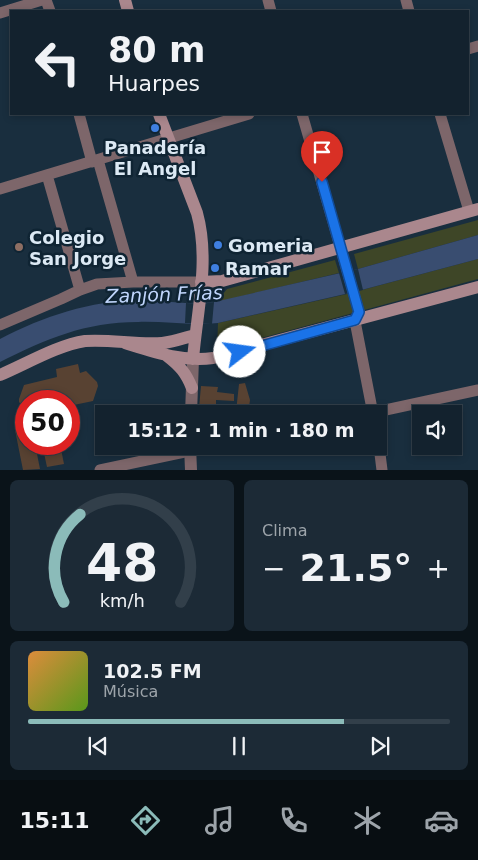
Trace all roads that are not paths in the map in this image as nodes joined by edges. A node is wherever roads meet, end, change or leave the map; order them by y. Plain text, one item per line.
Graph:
1 (42, 0) edge
2 (0, 12) edge
3 (79, 115) edge
4 (159, 115) edge
5 (245, 115) edge
6 (302, 115) edge
7 (440, 115) edge
8 (168, 139) junction
9 (95, 161) junction
10 (46, 175) junction
11 (0, 189) edge
12 (473, 210) edge
13 (341, 247) junction
14 (134, 282) junction
15 (201, 282) junction
16 (478, 287) edge
17 (80, 290) junction
18 (355, 320) junction
19 (0, 325) edge
20 (196, 329) junction
21 (126, 343) junction
22 (167, 356) junction
23 (193, 359) junction
24 (0, 376) edge
25 (192, 388) junction
26 (478, 390) edge
27 (191, 405) edge
28 (370, 405) edge
29 (387, 410) edge
30 (164, 455) edge
31 (190, 455) edge
32 (380, 455) edge
33 (100, 470) edge
34 (191, 470) edge
35 (382, 470) edge

1 - 2 street
3 - 9 street
4 - 8 main road
5 - 8 street
6 - 13 street
7 - 12 street
8 - 9 street
8 - 15 main road
9 - 10 street
9 - 14 street
10 - 11 street
10 - 17 street
12 - 13 main road
13 - 15 main road
13 - 18 street
14 - 15 street
14 - 17 street
15 - 20 main road
16 - 18 main road
17 - 19 street
18 - 23 main road
18 - 28 street
20 - 21 main road
20 - 23 main road
21 - 22 main road
21 - 24 main road
22 - 23 main road
22 - 25 main road
23 - 25 street
25 - 27 street
26 - 29 street
30 - 33 street
31 - 34 street
32 - 35 street

